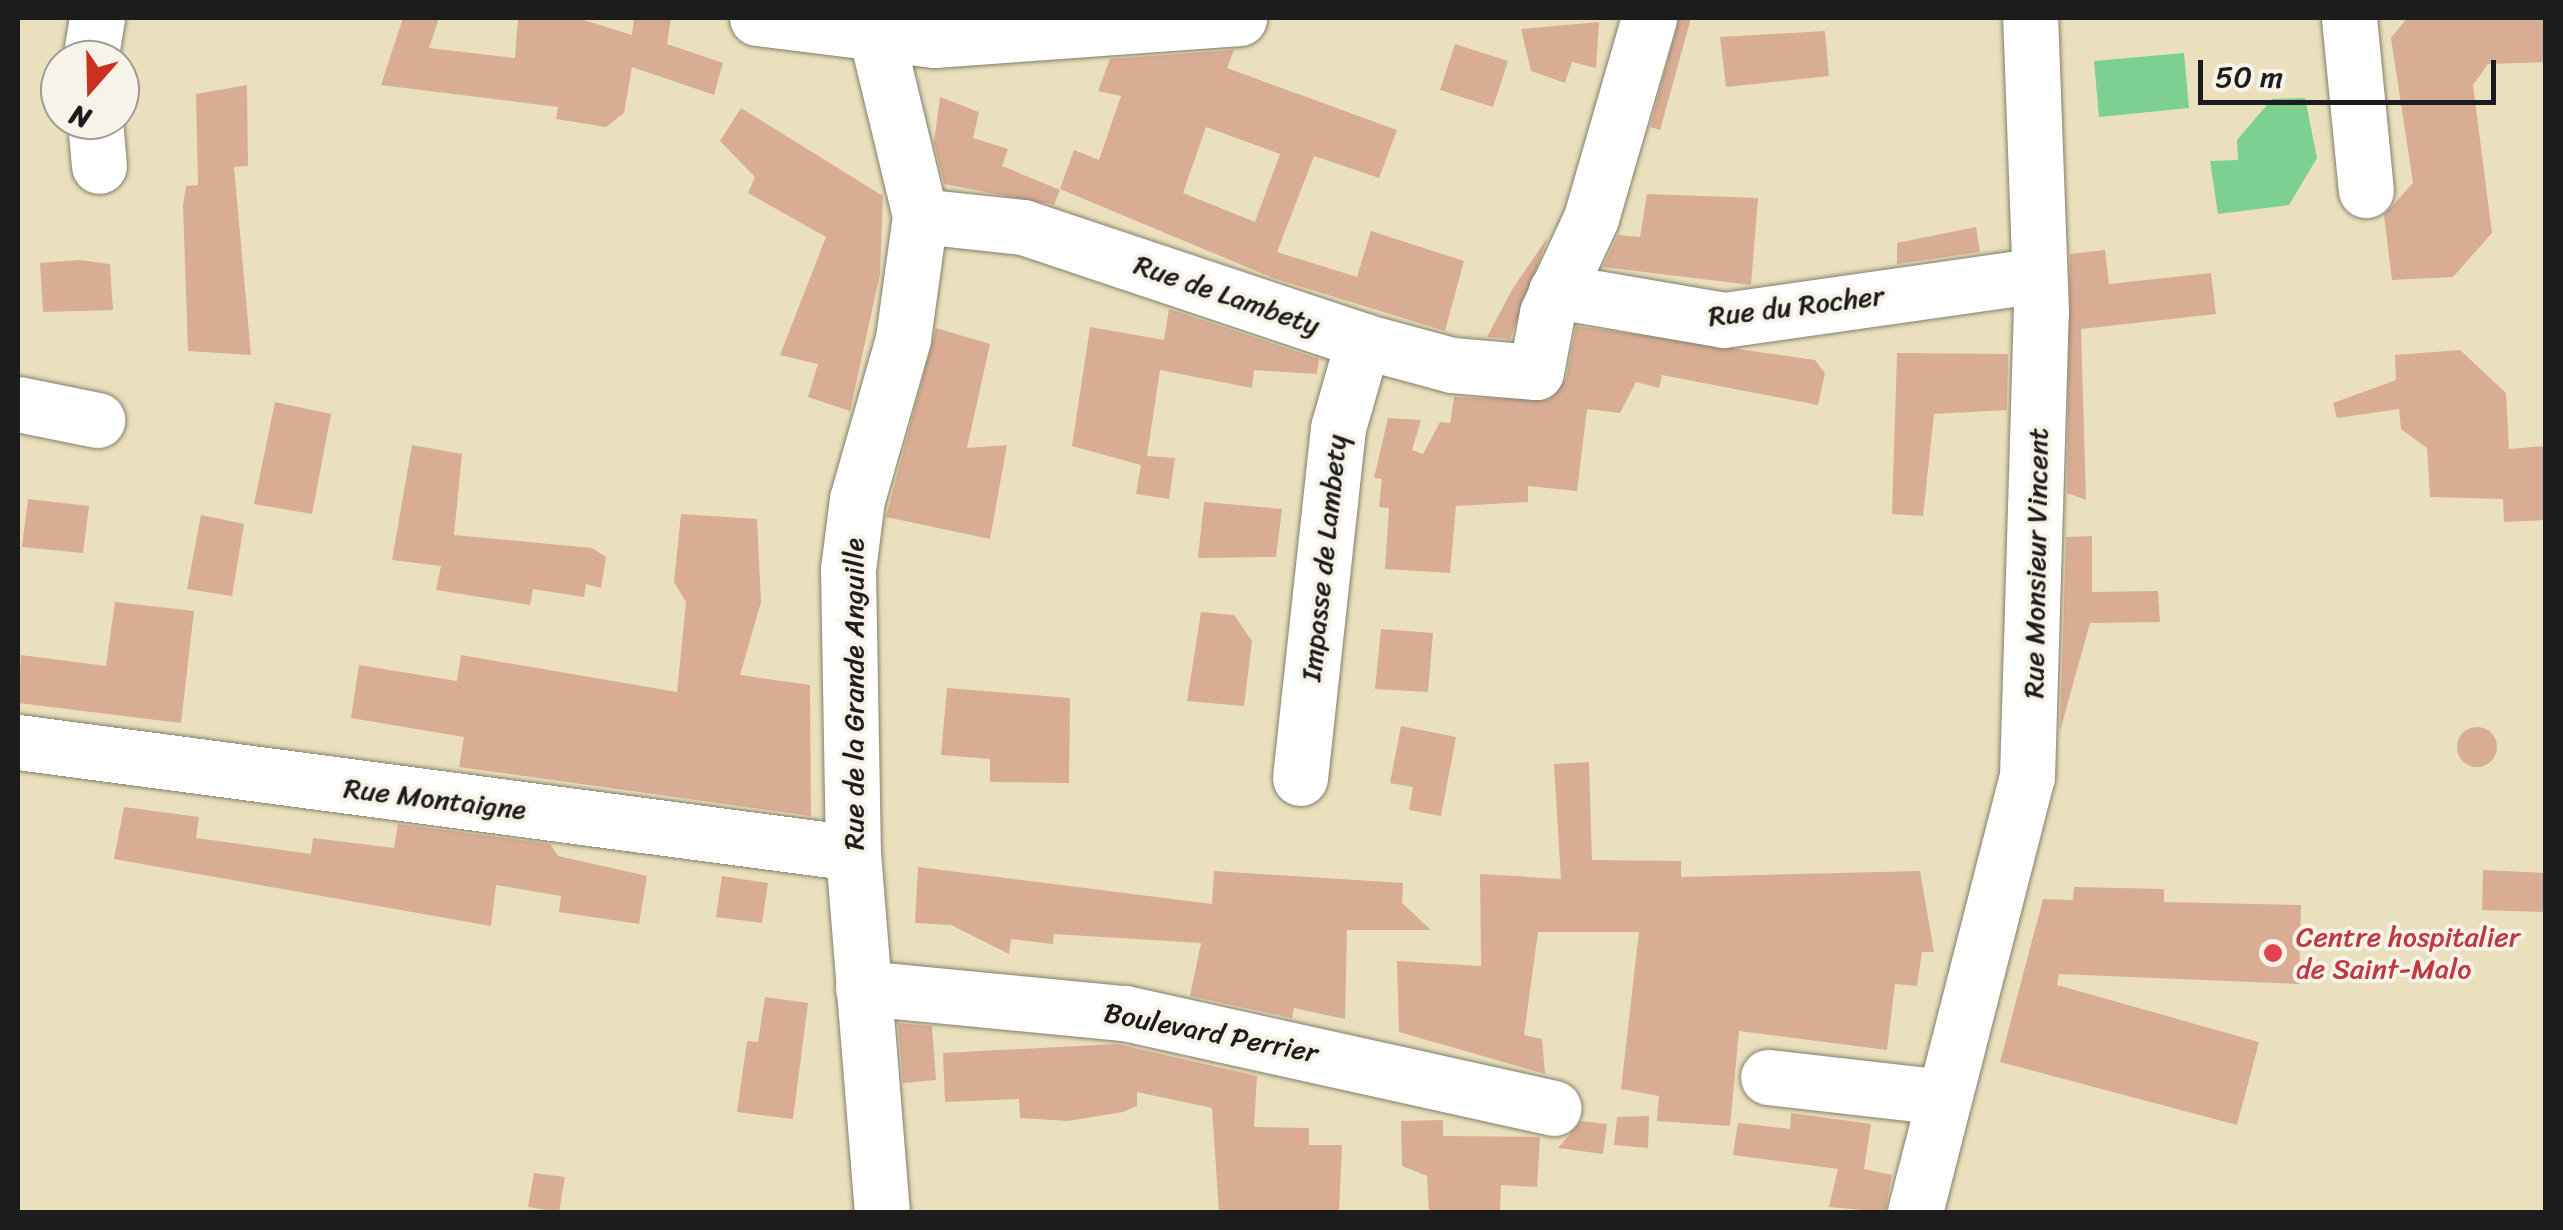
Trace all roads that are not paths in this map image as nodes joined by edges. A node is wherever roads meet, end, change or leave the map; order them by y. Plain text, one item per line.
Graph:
1 (757, 18) edge
2 (1239, 18) edge
3 (1649, 18) edge
4 (2030, 18) edge
5 (2350, 18) edge
6 (823, 24) edge
7 (877, 38) junction
8 (2366, 190) dead end
9 (916, 199) junction
10 (1556, 290) junction
11 (2040, 294) junction
12 (1362, 341) junction
13 (18, 404) edge
14 (97, 420) dead end
15 (18, 742) edge
16 (1300, 778) dead end
17 (852, 853) junction
18 (863, 988) junction
19 (1768, 1077) dead end
20 (1944, 1097) junction
21 (1554, 1108) dead end
22 (882, 1212) edge
23 (1914, 1212) edge

1 - 6 street
2 - 7 street
3 - 10 street
4 - 11 street, Rue Monsieur Vincent
5 - 8 street
6 - 7 street
7 - 9 street
9 - 12 street, Rue de Lambety
9 - 17 street, Rue de la Grande Anguille
10 - 11 street, Rue du Rocher
10 - 12 street, Rue de Lambety
11 - 20 street, Rue Monsieur Vincent
12 - 16 street, Impasse de Lambety
13 - 14 street
15 - 17 street, Rue Montaigne
17 - 18 street, Rue de la Grande Anguille
18 - 21 street, Boulevard Perrier
18 - 22 street, Rue de la Grande Anguille
19 - 20 street
20 - 23 street, Rue Monsieur Vincent

